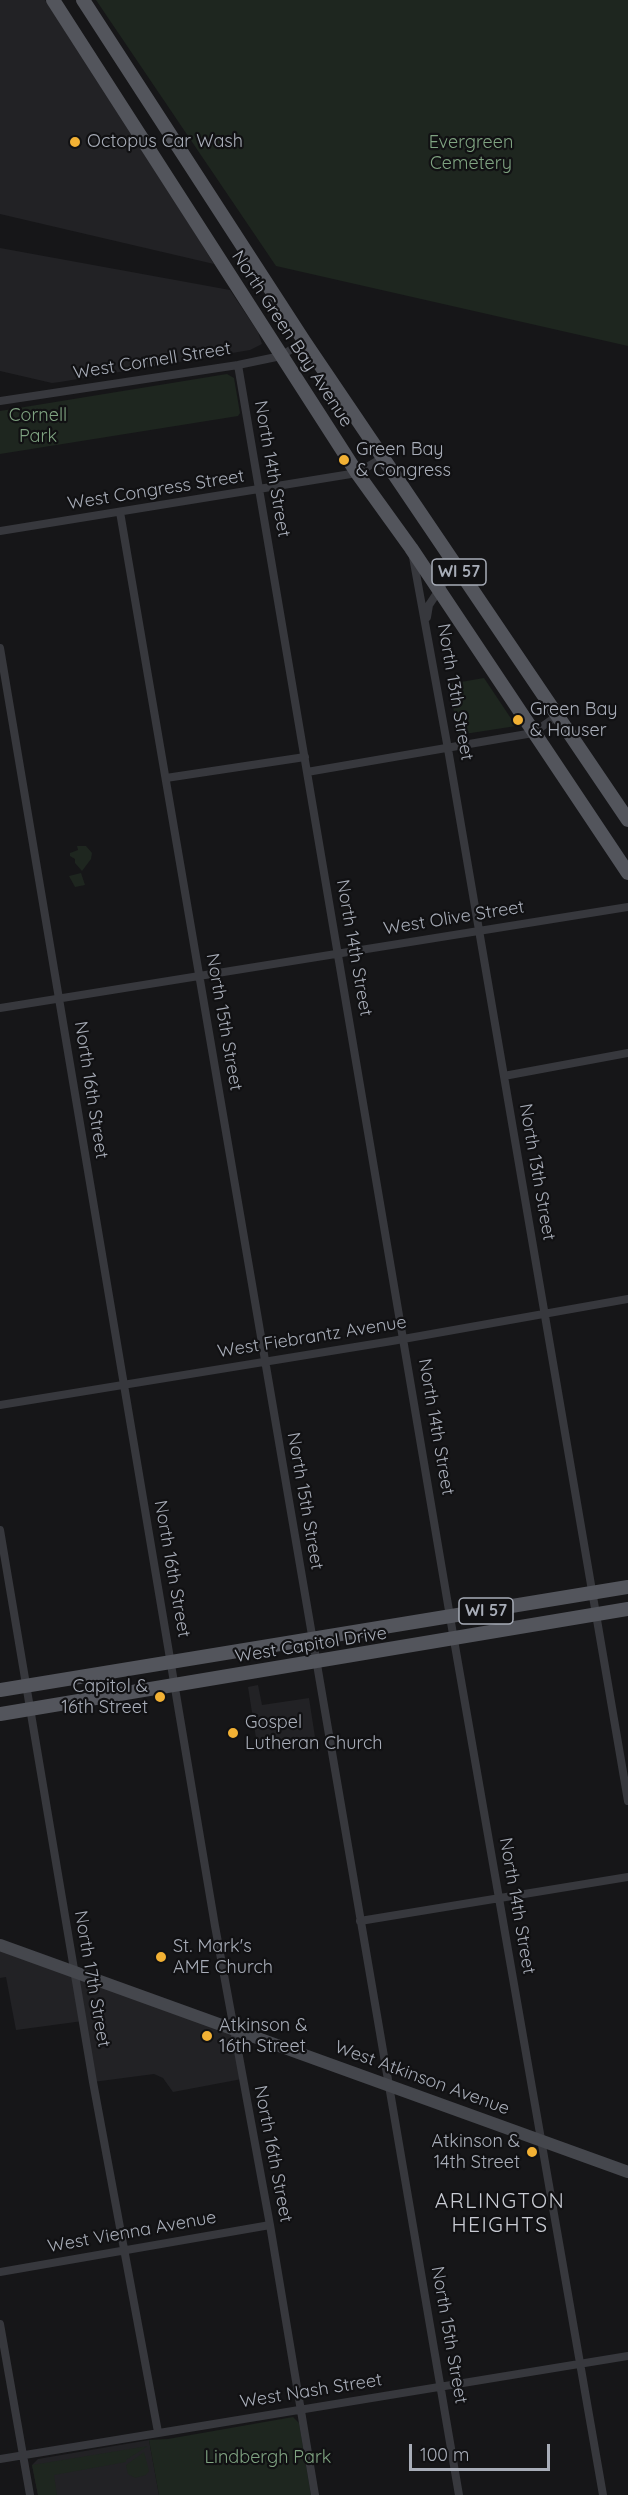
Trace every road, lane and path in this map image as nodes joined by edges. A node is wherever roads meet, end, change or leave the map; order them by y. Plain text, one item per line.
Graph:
1 (53, 0) edge
2 (83, 0) edge
3 (304, 341) junction
4 (281, 356) junction
5 (238, 365) junction
6 (0, 401) edge
7 (384, 457) junction
8 (357, 473) junction
9 (259, 490) junction
10 (120, 512) junction
11 (0, 531) edge
12 (411, 548) junction
13 (451, 560) junction
14 (440, 592) junction
15 (427, 629) junction
16 (0, 648) edge
17 (557, 716) junction
18 (533, 733) junction
19 (448, 749) junction
20 (305, 757) junction
21 (307, 772) junction
22 (166, 778) junction
23 (628, 820) edge
24 (628, 873) edge
25 (628, 907) edge
26 (479, 931) junction
27 (338, 953) junction
28 (200, 976) junction
29 (59, 998) junction
30 (0, 1008) edge
31 (628, 1053) edge
32 (504, 1076) junction
33 (628, 1299) edge
34 (544, 1315) junction
35 (404, 1338) junction
36 (264, 1361) junction
37 (124, 1385) junction
38 (0, 1405) edge
39 (0, 1530) edge
40 (628, 1587) edge
41 (592, 1593) junction
42 (628, 1609) edge
43 (596, 1615) junction
44 (450, 1617) junction
45 (312, 1639) junction
46 (454, 1640) junction
47 (171, 1662) junction
48 (316, 1662) junction
49 (176, 1685) junction
50 (27, 1686) junction
51 (0, 1690) edge
52 (31, 1709) junction
53 (0, 1714) edge
54 (628, 1801) edge
55 (628, 1877) edge
56 (499, 1899) junction
57 (360, 1921) junction
58 (0, 1945) edge
59 (75, 1972) junction
60 (234, 2029) junction
61 (390, 2085) junction
62 (541, 2140) junction
63 (628, 2172) edge
64 (270, 2225) junction
65 (124, 2251) junction
66 (0, 2272) edge
67 (0, 2324) edge
68 (628, 2356) edge
69 (580, 2364) junction
70 (440, 2387) junction
71 (301, 2410) junction
72 (158, 2432) junction
73 (24, 2455) junction
74 (0, 2459) edge
75 (30, 2495) edge
76 (315, 2495) edge
77 (459, 2495) edge
78 (603, 2495) edge

1 - 4 main road, North Green Bay Avenue / WI 57
2 - 3 main road, North Green Bay Avenue / WI 57
3 - 4 street, West Cornell Street
3 - 7 main road, North Green Bay Avenue / WI 57
4 - 5 street, West Cornell Street
4 - 8 main road, North Green Bay Avenue / WI 57
5 - 6 street, West Cornell Street
5 - 9 street, North 14th Street
7 - 8 street, West Congress Street
7 - 13 main road, North Green Bay Avenue / WI 57
8 - 9 street, West Congress Street
8 - 12 main road, North Green Bay Avenue / WI 57
9 - 10 street, West Congress Street
9 - 20 street, North 14th Street
10 - 11 street, West Congress Street
10 - 22 street, North 15th Street
12 - 14 main road, North Green Bay Avenue / WI 57
12 - 15 street, North 13th Street
13 - 14 street
13 - 17 main road, North Green Bay Avenue / WI 57
14 - 15 street
14 - 18 main road, North Green Bay Avenue / WI 57
15 - 19 street, North 13th Street
16 - 29 street, North 16th Street
17 - 18 street
17 - 23 main road, North Green Bay Avenue / WI 57
18 - 19 street
18 - 24 main road, North Green Bay Avenue / WI 57
19 - 21 street
19 - 26 street, North 13th Street
20 - 21 street, North 14th Street
20 - 22 street
21 - 27 street, North 14th Street
22 - 28 street, North 15th Street
25 - 26 street, West Olive Street
26 - 27 street, West Olive Street
26 - 32 street, North 13th Street
27 - 28 street, West Olive Street
27 - 35 street, North 14th Street
28 - 29 street, West Olive Street
28 - 36 street, North 15th Street
29 - 30 street, West Olive Street
29 - 37 street, North 16th Street
31 - 32 street
32 - 34 street, North 13th Street
33 - 34 street, West Fiebrantz Avenue
34 - 35 street, West Fiebrantz Avenue
34 - 41 street, North 13th Street
35 - 36 street, West Fiebrantz Avenue
35 - 44 street, North 14th Street
36 - 37 street, West Fiebrantz Avenue
36 - 45 street, North 15th Street
37 - 38 street, West Fiebrantz Avenue
37 - 47 street, North 16th Street
39 - 50 street, North 17th Street
40 - 41 main road, West Capitol Drive / WI 57
41 - 43 street, North 13th Street
41 - 44 main road, West Capitol Drive / WI 57
42 - 43 main road, West Capitol Drive / WI 57
43 - 46 main road, West Capitol Drive / WI 57
43 - 54 street, North 13th Street
44 - 45 main road, West Capitol Drive / WI 57
44 - 46 street, North 14th Street
45 - 47 main road, West Capitol Drive / WI 57
45 - 48 street, North 15th Street
46 - 48 main road, West Capitol Drive / WI 57
46 - 56 street, North 14th Street
47 - 49 street, North 16th Street
47 - 50 main road, West Capitol Drive / WI 57
48 - 49 main road, West Capitol Drive / WI 57
48 - 57 street, North 15th Street
49 - 52 main road, West Capitol Drive / WI 57
49 - 60 street, North 16th Street
50 - 51 main road, West Capitol Drive / WI 57
50 - 52 street, North 17th Street
52 - 53 main road, West Capitol Drive / WI 57
52 - 59 street, North 17th Street
55 - 56 street
56 - 57 street
56 - 62 street, North 14th Street
57 - 61 street, North 15th Street
58 - 59 street, West Atkinson Avenue
59 - 60 street, West Atkinson Avenue
59 - 65 street, North 17th Street
60 - 61 street, West Atkinson Avenue
60 - 64 street, North 16th Street
61 - 62 street, West Atkinson Avenue
61 - 70 street, North 15th Street
62 - 63 street, West Atkinson Avenue
62 - 69 street, North 14th Street
64 - 65 street, West Vienna Avenue
64 - 71 street, North 16th Street
65 - 66 street, West Vienna Avenue
65 - 72 street, North 17th Street
67 - 73 street
68 - 69 street, West Nash Street
69 - 70 street, West Nash Street
69 - 78 street, North 14th Street
70 - 71 street, West Nash Street
70 - 77 street, North 15th Street
71 - 72 street, West Nash Street
71 - 76 street, North 16th Street
72 - 73 street, West Nash Street
73 - 74 street, West Nash Street
73 - 75 street

